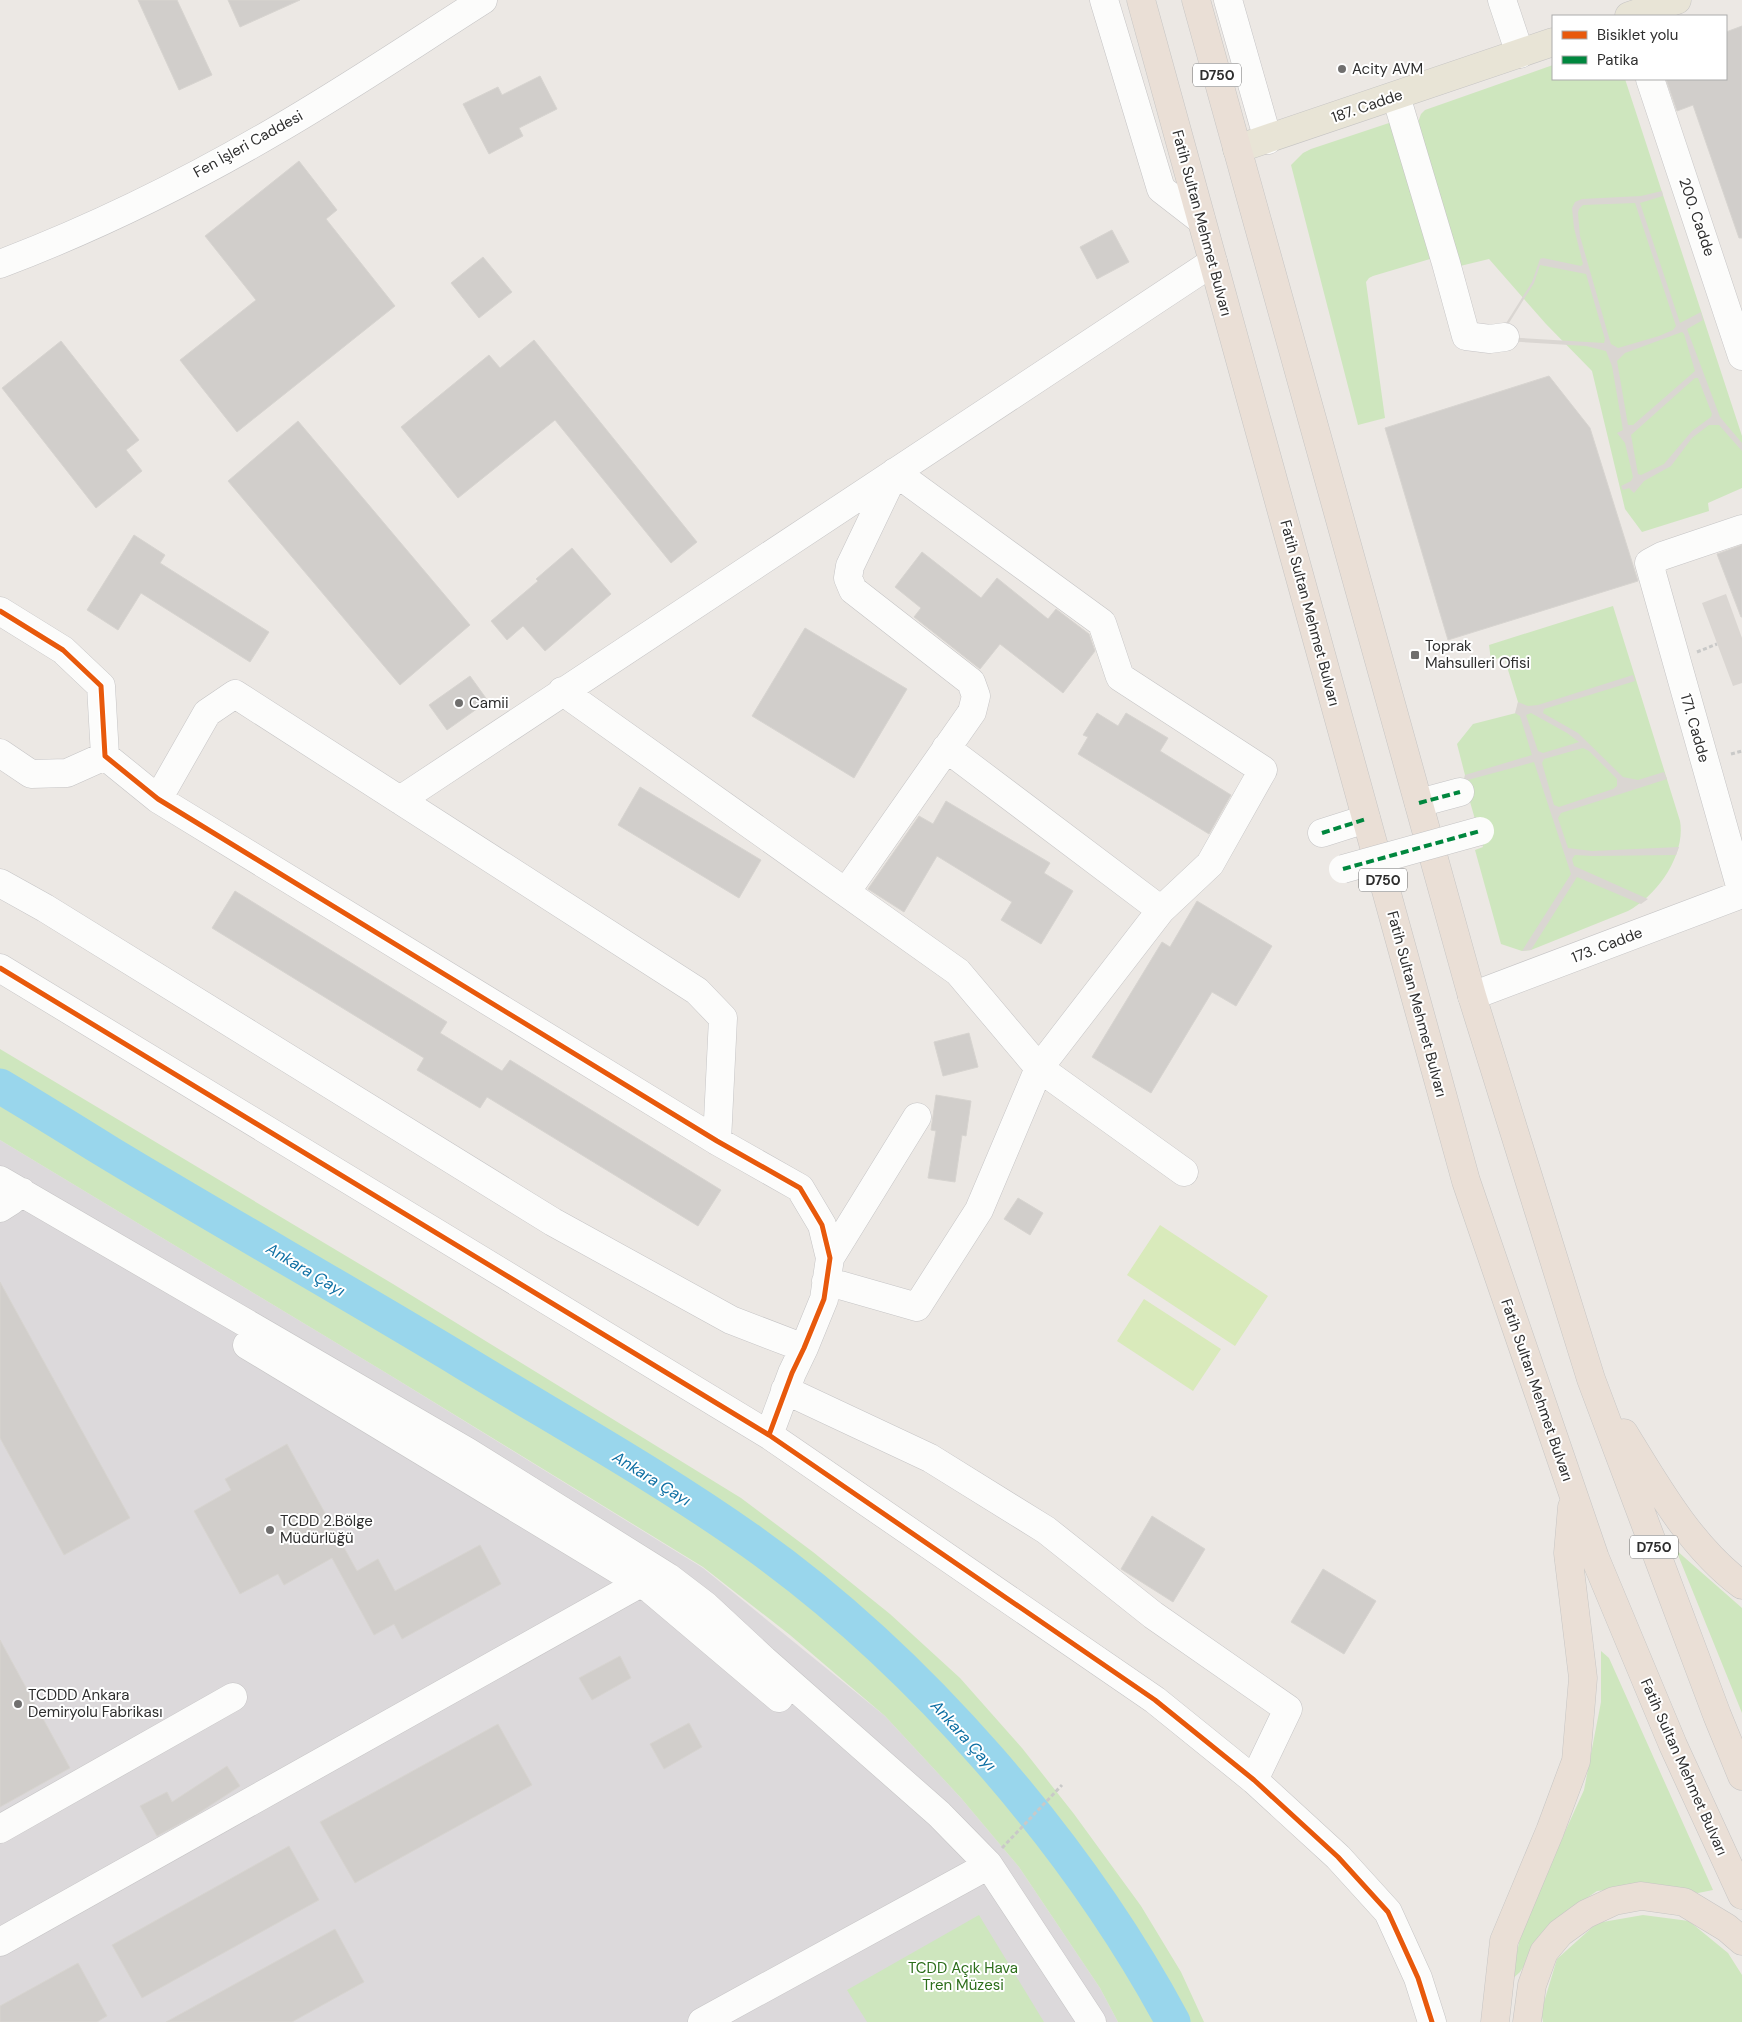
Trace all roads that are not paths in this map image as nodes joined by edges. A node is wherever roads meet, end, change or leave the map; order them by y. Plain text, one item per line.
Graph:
1 (483, 0) edge
2 (1104, 0) edge
3 (1141, 0) edge
4 (1196, 0) edge
5 (1228, 0) edge
6 (1502, 0) edge
7 (1677, 0) edge
8 (1633, 15) edge
9 (1552, 42) edge
10 (1520, 54) junction
11 (1650, 80) edge
12 (1396, 96) junction
13 (1268, 140) junction
14 (1237, 149) junction
15 (1202, 220) junction
16 (1213, 262) junction
17 (0, 264) edge
18 (1505, 337) dead end
19 (1742, 356) edge
20 (895, 472) junction
21 (1742, 529) edge
22 (0, 611) edge
23 (562, 691) junction
24 (946, 748) junction
25 (0, 753) edge
26 (105, 756) junction
27 (1460, 792) dead end
28 (158, 799) junction
29 (400, 800) junction
30 (1419, 803) junction
31 (1366, 819) junction
32 (1480, 831) dead end
33 (1322, 833) dead end
34 (1343, 869) dead end
35 (0, 883) edge
36 (846, 892) junction
37 (1742, 894) edge
38 (1161, 910) junction
39 (0, 968) edge
40 (1472, 996) junction
41 (1039, 1068) junction
42 (917, 1117) dead end
43 (717, 1141) junction
44 (1184, 1172) dead end
45 (7, 1194) edge
46 (828, 1269) junction
47 (804, 1348) junction
48 (1590, 1380) junction
49 (785, 1390) junction
50 (769, 1436) junction
51 (1573, 1496) junction
52 (650, 1577) junction
53 (1742, 1585) edge
54 (234, 1697) dead end
55 (1742, 1776) edge
56 (1254, 1780) junction
57 (0, 1829) edge
58 (989, 1861) junction
59 (1742, 1895) edge
60 (1742, 1941) edge
61 (0, 1942) edge
62 (702, 2022) edge
63 (1074, 2022) edge
64 (1092, 2022) edge
65 (1432, 2022) edge
66 (1496, 2022) edge
67 (1527, 2022) edge

1 - 17 street, Fen İşleri Caddesi
2 - 15 street
3 - 15 highway, Fatih Sultan Mehmet Bulvarı / D750
4 - 14 highway, D750
5 - 13 street
6 - 10 street
7 - 8 main road
9 - 10 main road, 187. Cadde
10 - 12 main road, 187. Cadde
11 - 19 street, 200. Cadde
12 - 13 main road, 187. Cadde
12 - 18 street
13 - 14 main road, 187. Cadde
14 - 30 highway, D750
15 - 16 highway, Fatih Sultan Mehmet Bulvarı / D750
16 - 20 street
16 - 31 highway, Fatih Sultan Mehmet Bulvarı / D750
20 - 23 street
20 - 24 street
20 - 38 street
21 - 37 street, 171. Cadde
22 - 26 street
23 - 29 street
23 - 36 street
24 - 36 street
24 - 38 street
25 - 26 street
26 - 28 street
27 - 30 street
28 - 29 street
28 - 43 street
29 - 43 street
30 - 40 highway, D750
31 - 33 street
31 - 51 highway, Fatih Sultan Mehmet Bulvarı / D750
32 - 34 street, bridge
35 - 47 street
36 - 41 street
37 - 40 street, 173. Cadde
38 - 41 street
39 - 50 street
40 - 48 highway, D750
41 - 44 street
41 - 46 street
42 - 46 street
43 - 46 street
45 - 52 street
46 - 47 street
47 - 49 street
48 - 53 highway
48 - 55 highway, D750
49 - 50 street
49 - 56 street
50 - 56 street
51 - 59 highway, Fatih Sultan Mehmet Bulvarı / D750
51 - 66 highway
52 - 58 street
52 - 61 street
54 - 57 street
56 - 65 street
58 - 62 street
58 - 63 street
58 - 64 street
60 - 67 highway

